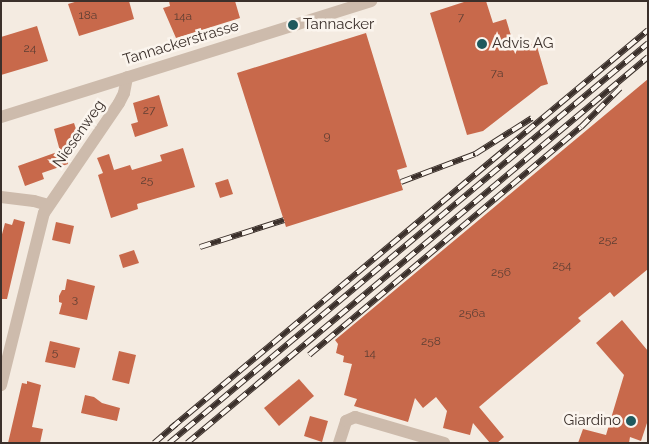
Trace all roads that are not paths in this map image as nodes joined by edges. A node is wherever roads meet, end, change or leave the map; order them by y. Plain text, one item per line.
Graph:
1 (371, 1) edge
2 (127, 77) junction
3 (1, 117) edge
4 (1, 197) edge
5 (48, 205) junction
6 (1, 385) edge
7 (339, 443) edge
8 (444, 443) edge

1 - 2 street, Tannackerstrasse
2 - 3 street, Tannackerstrasse
2 - 5 street, Niesenweg
4 - 5 street
5 - 6 street, Niesenweg
7 - 8 street

